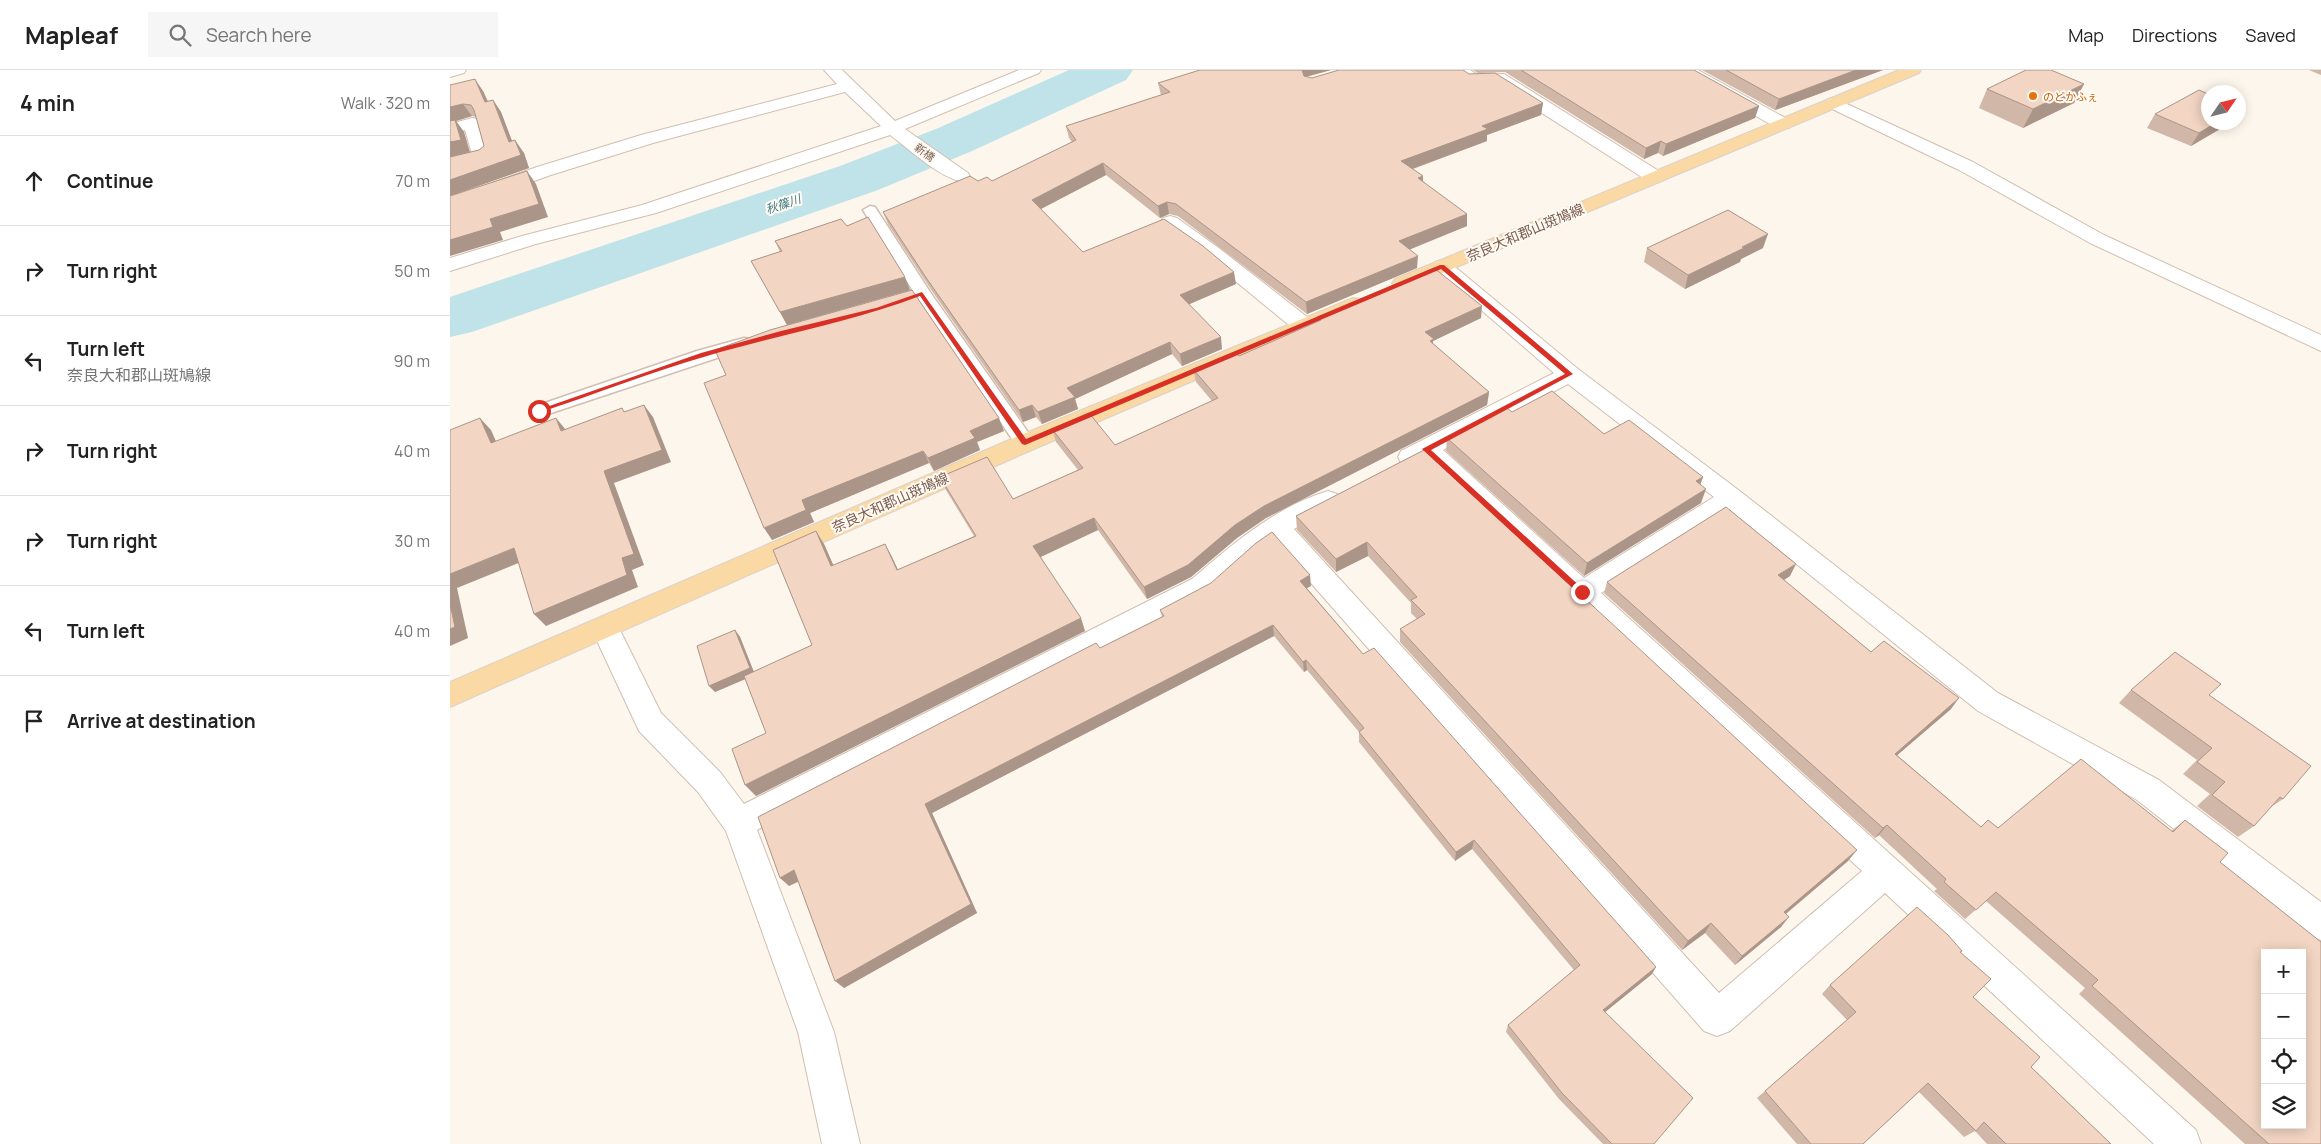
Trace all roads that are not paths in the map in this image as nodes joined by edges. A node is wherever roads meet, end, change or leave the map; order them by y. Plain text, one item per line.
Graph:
1 (458, 70) edge
2 (832, 70) edge
3 (1033, 70) edge
4 (1459, 70) edge
5 (1686, 70) edge
6 (1913, 70) edge
7 (450, 72) edge
8 (848, 86) junction
9 (1834, 103) junction
10 (1783, 124) junction
11 (450, 128) edge
12 (894, 129) junction
13 (450, 164) edge
14 (958, 176) dead end
15 (1655, 177) junction
16 (450, 205) edge
17 (870, 210) dead end
18 (1170, 222) edge
19 (450, 265) edge
20 (1442, 266) junction
21 (922, 294) junction
22 (869, 312) edge
23 (1302, 325) junction
24 (764, 338) edge
25 (2321, 344) edge
26 (1570, 374) junction
27 (539, 411) dead end
28 (1025, 442) junction
29 (1426, 449) junction
30 (1390, 468) edge
31 (1346, 490) edge
32 (1732, 498) junction
33 (1276, 527) junction
34 (1582, 592) junction
35 (605, 628) junction
36 (450, 695) edge
37 (739, 823) junction
38 (1886, 872) junction
39 (2321, 923) edge
40 (841, 1144) edge
41 (2182, 1144) edge

1 - 7 street
2 - 8 street, 新橋
3 - 12 street
4 - 15 street
5 - 10 street
6 - 9 main road, 奈良大和郡山斑鳩線
8 - 12 street, 新橋
8 - 16 street
9 - 10 main road, 奈良大和郡山斑鳩線
9 - 25 street
10 - 15 main road, 奈良大和郡山斑鳩線
11 - 13 street
12 - 14 street, 新橋
12 - 19 street
15 - 20 main road, 奈良大和郡山斑鳩線
17 - 21 lane
18 - 23 street
20 - 23 main road, 奈良大和郡山斑鳩線
20 - 26 street
21 - 22 lane
21 - 28 lane
23 - 28 main road, 奈良大和郡山斑鳩線
24 - 27 lane
26 - 29 street
26 - 32 street
28 - 35 main road, 奈良大和郡山斑鳩線
29 - 30 street
29 - 34 street
31 - 33 street
32 - 34 street
32 - 39 street
33 - 37 street
33 - 38 street
34 - 38 street
35 - 36 main road, 奈良大和郡山斑鳩線
35 - 37 street
37 - 40 street
38 - 41 street

